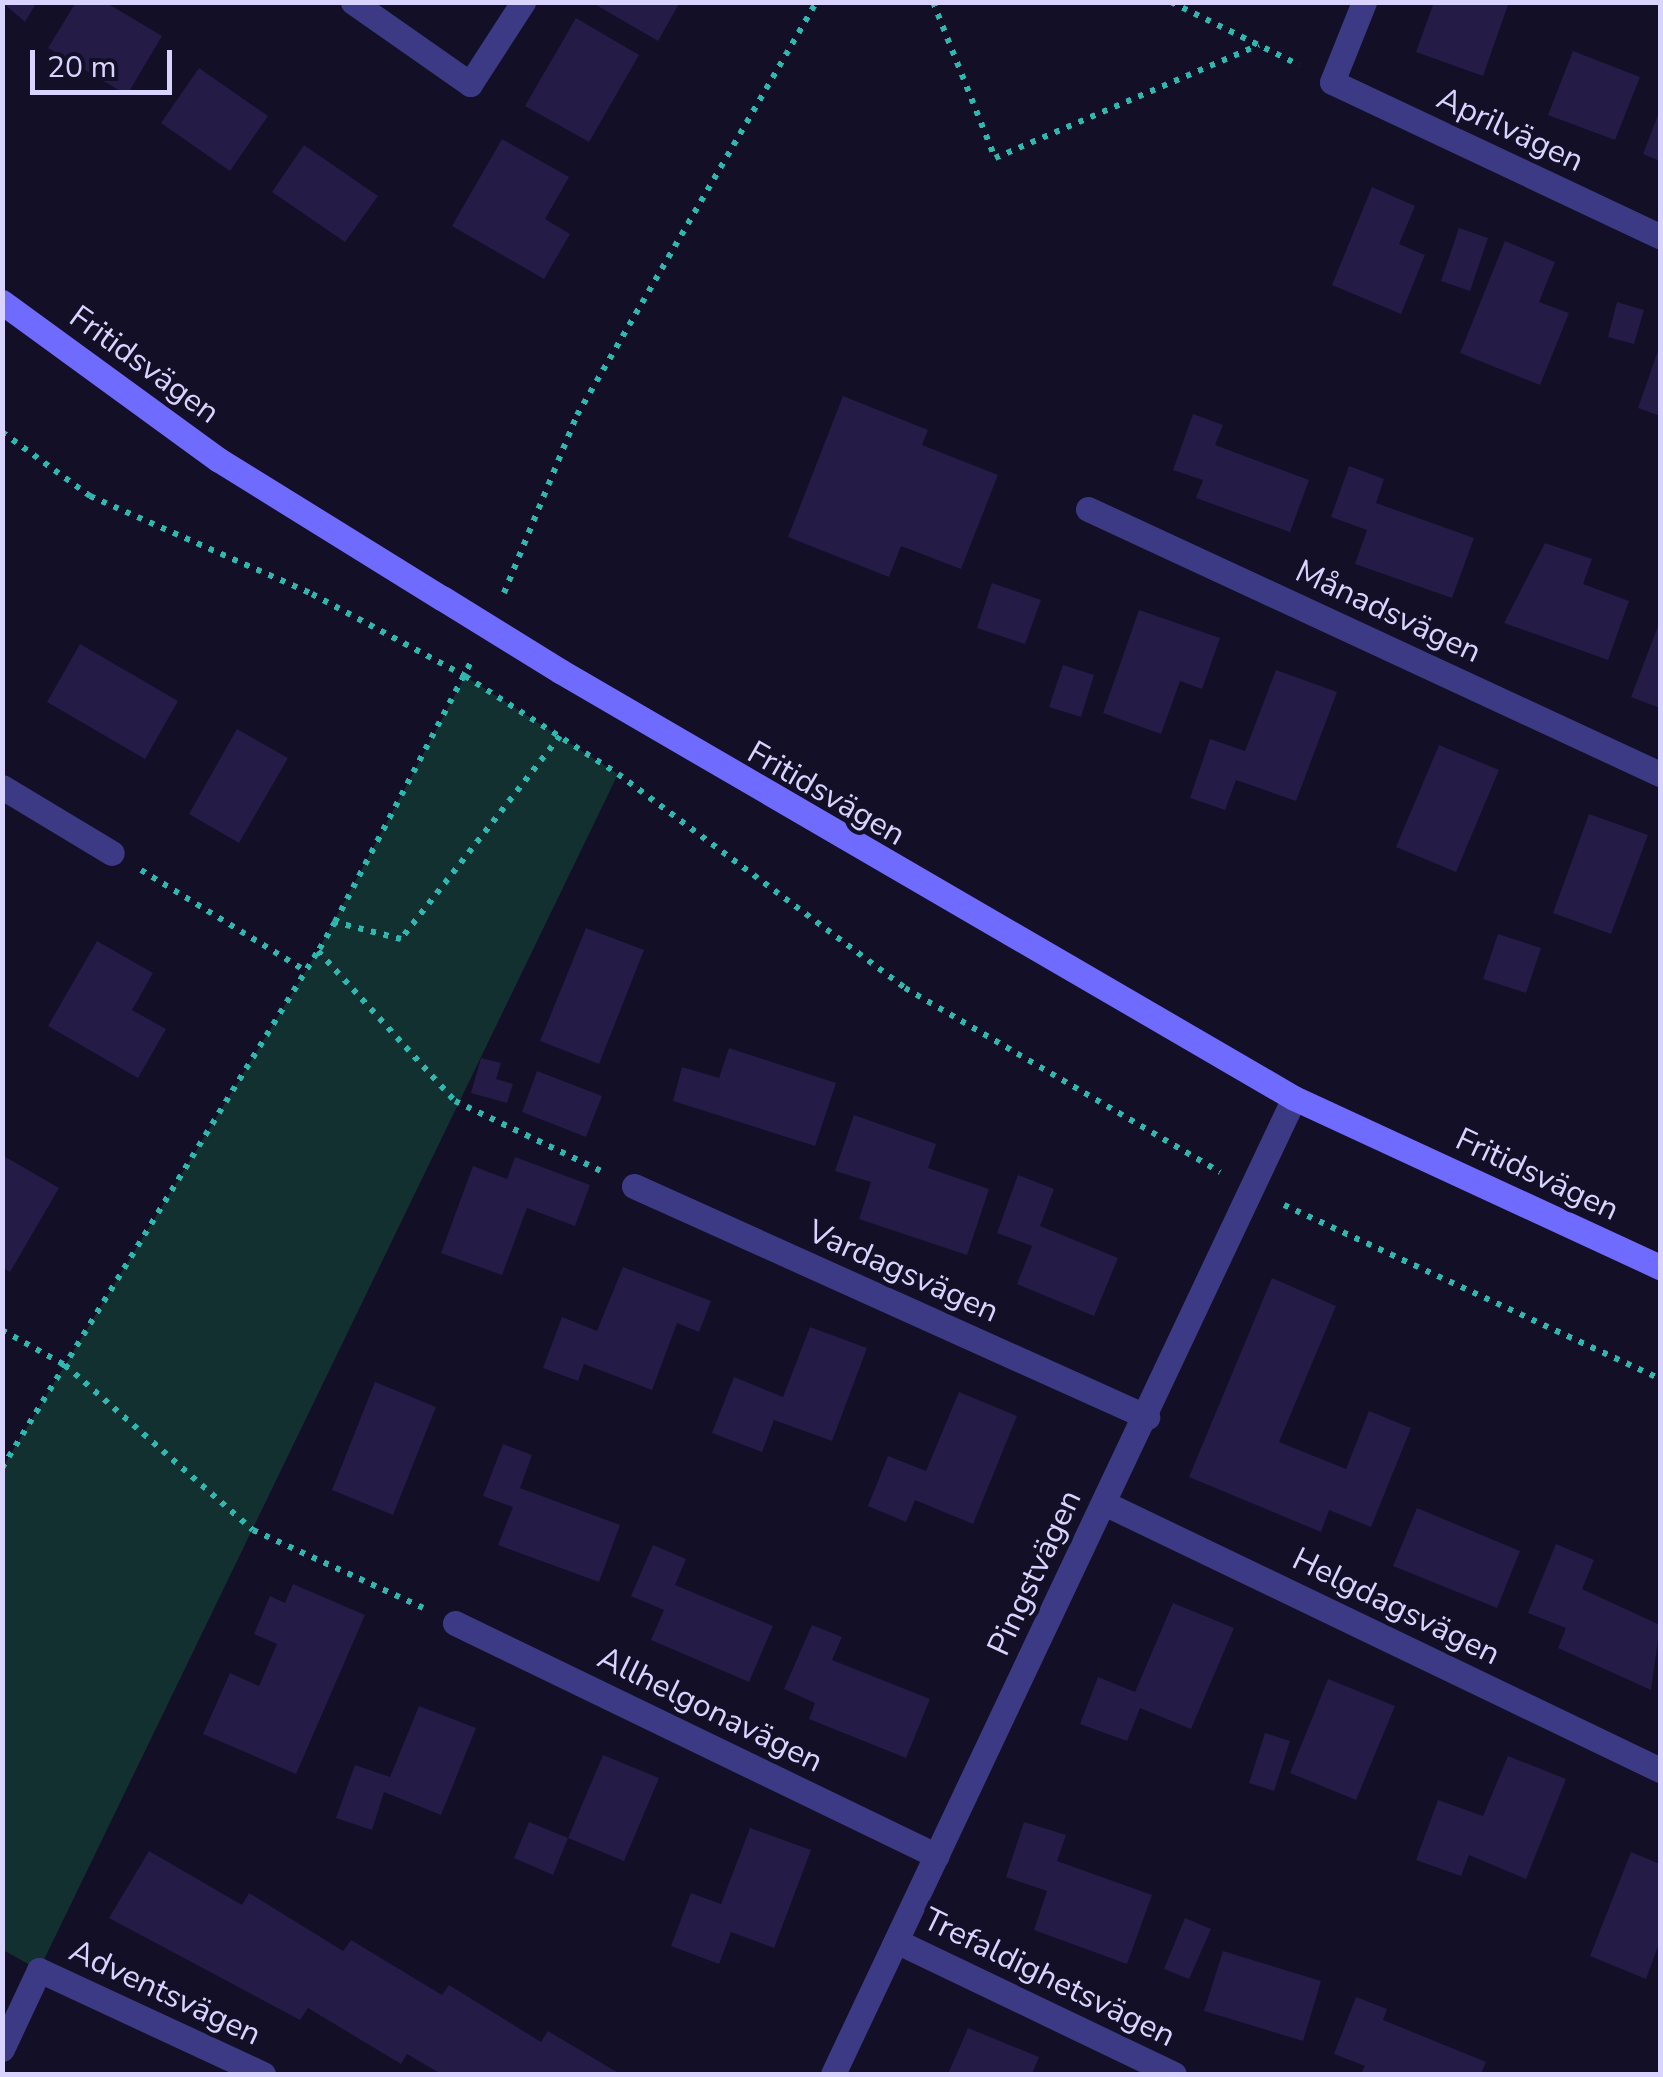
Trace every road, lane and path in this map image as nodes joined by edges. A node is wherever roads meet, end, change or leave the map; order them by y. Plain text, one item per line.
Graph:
1 (353, 2) edge
2 (523, 2) edge
3 (816, 2) edge
4 (933, 2) edge
5 (1171, 2) edge
6 (1364, 2) edge
7 (1259, 45) junction
8 (1332, 82) junction
9 (1660, 236) edge
10 (2, 302) edge
11 (2, 432) edge
12 (1088, 510) dead end
13 (498, 607) dead end
14 (481, 642) dead end
15 (465, 676) junction
16 (560, 736) junction
17 (1660, 774) edge
18 (2, 787) edge
19 (112, 852) joint
20 (335, 922) junction
21 (318, 951) junction
22 (306, 971) junction
23 (1294, 1098) junction
24 (634, 1186) joint
25 (1250, 1190) junction
26 (1660, 1267) edge
27 (2, 1330) edge
28 (65, 1365) junction
29 (1660, 1378) edge
30 (1147, 1417) junction
31 (2, 1468) edge
32 (1104, 1503) junction
33 (456, 1623) joint
34 (1660, 1770) edge
35 (937, 1856) junction
36 (896, 1940) junction
37 (2, 2049) edge
38 (263, 2074) edge
39 (832, 2074) edge
40 (1174, 2074) edge

1 - 2 street
3 - 13 path
4 - 7 path
5 - 7 path
6 - 8 street
7 - 8 path
8 - 9 street, Aprilvägen
10 - 23 street, Fritidsvägen, bridge
11 - 15 path
12 - 17 street, Månadsvägen
14 - 15 path
15 - 16 path
15 - 20 path
16 - 20 path
16 - 25 path
18 - 19 street
19 - 22 path
20 - 21 path
21 - 22 path
21 - 24 path
22 - 28 path
23 - 25 street, Pingstvägen
23 - 26 street, Fritidsvägen
24 - 30 street, Vardagsvägen
25 - 29 path
25 - 30 street, Pingstvägen
27 - 28 path
28 - 31 path
28 - 33 path
30 - 32 street, Pingstvägen
32 - 34 street, Helgdagsvägen
32 - 35 street, Pingstvägen
33 - 35 street, Allhelgonavägen
35 - 36 street, Pingstvägen
36 - 39 street, Pingstvägen
36 - 40 street, Trefaldighetsvägen
37 - 38 street, Adventsvägen

